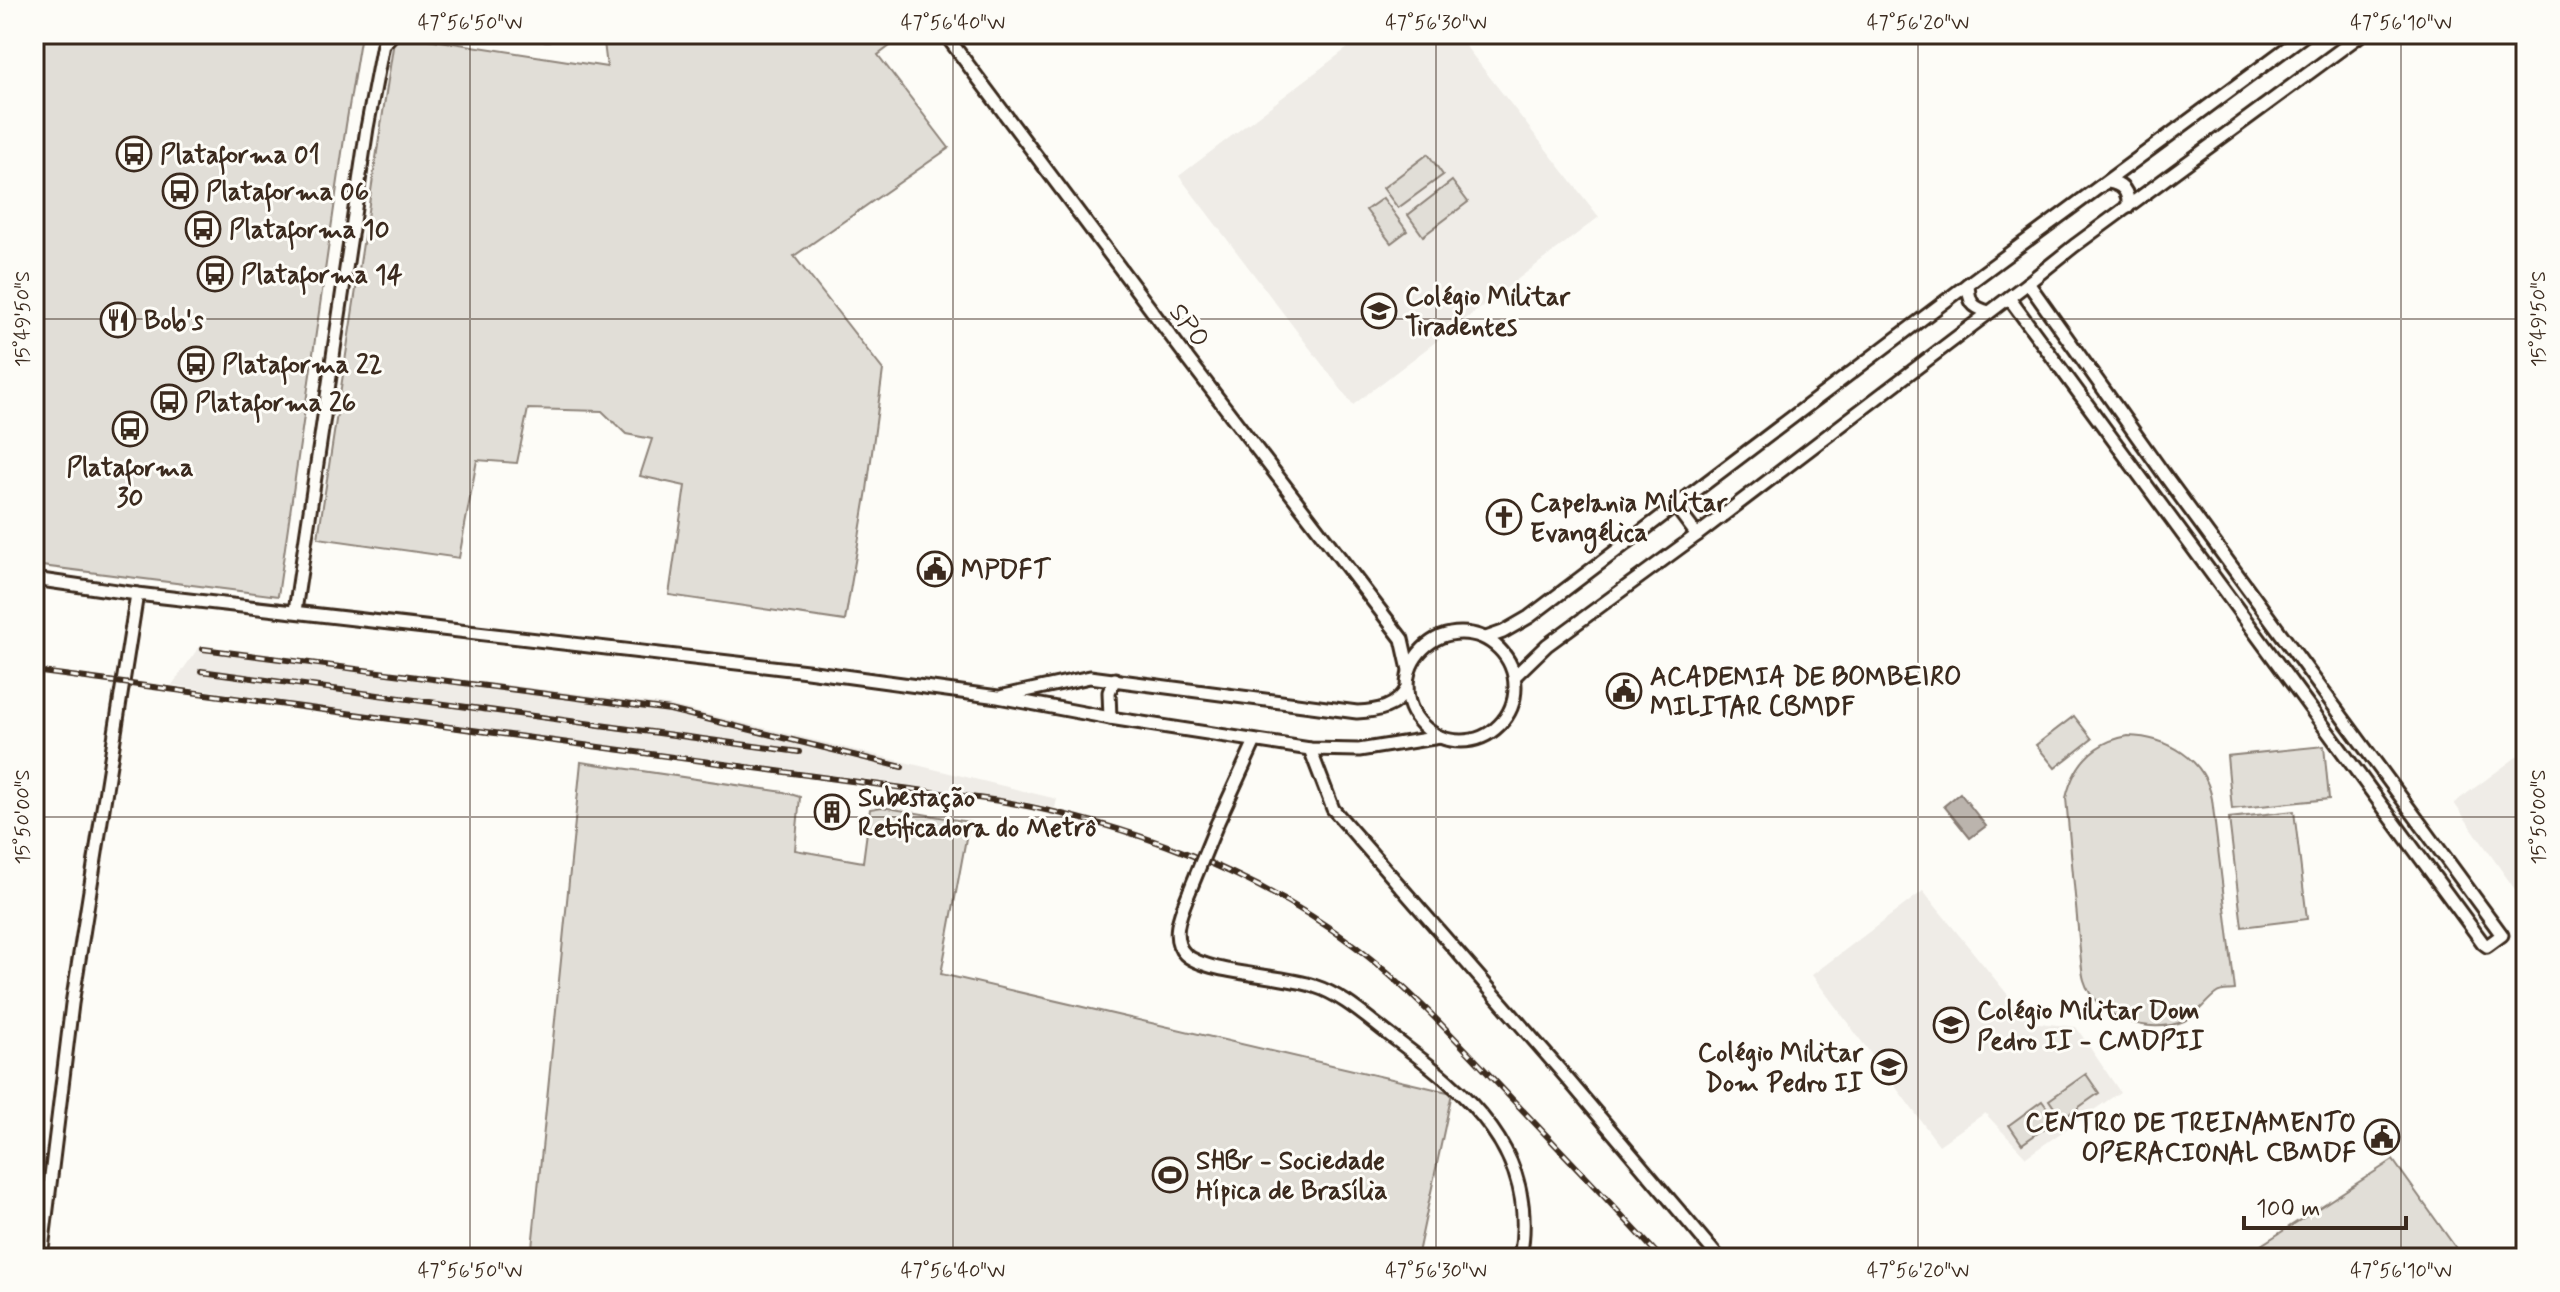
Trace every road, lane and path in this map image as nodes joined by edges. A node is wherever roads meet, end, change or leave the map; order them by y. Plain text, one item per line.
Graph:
1 (393, 34) edge
2 (945, 34) edge
3 (2306, 34) edge
4 (2342, 34) edge
5 (2359, 36) edge
6 (380, 39) edge
7 (2108, 182) junction
8 (2128, 207) junction
9 (2028, 283) junction
10 (1968, 284) junction
11 (2009, 298) junction
12 (1989, 312) junction
13 (2081, 359) junction
14 (2069, 380) junction
15 (2166, 477) junction
16 (2148, 489) junction
17 (1676, 507) junction
18 (1697, 535) junction
19 (34, 579) edge
20 (137, 594) junction
21 (295, 611) junction
22 (2265, 612) junction
23 (2251, 624) junction
24 (1486, 638) junction
25 (1402, 639) junction
26 (1426, 645) junction
27 (1409, 670) junction
28 (1515, 676) junction
29 (1115, 679) junction
30 (1407, 688) junction
31 (998, 697) junction
32 (1110, 718) junction
33 (1440, 737) junction
34 (1255, 741) junction
35 (1310, 749) junction
36 (2365, 749) junction
37 (2352, 761) junction
38 (2484, 911) junction
39 (2467, 921) junction
40 (41, 1258) edge
41 (1520, 1258) edge
42 (1719, 1258) edge

1 - 6 street
2 - 25 street, SPO
3 - 7 street
4 - 5 street
5 - 8 street
6 - 21 street
7 - 8 street
7 - 10 street
8 - 9 street
9 - 11 street
9 - 13 street
10 - 12 street
10 - 17 street
11 - 12 street
11 - 14 street
12 - 18 street
13 - 14 street
13 - 15 street
14 - 16 street
15 - 16 street
15 - 22 street
16 - 23 street
17 - 18 street
17 - 24 street
18 - 28 street
19 - 20 street
20 - 21 street
20 - 40 street
21 - 31 street
22 - 23 street
22 - 36 street
23 - 37 street
24 - 26 street
24 - 28 street
25 - 26 street
25 - 27 street, SPO
26 - 27 street
27 - 30 street
28 - 33 street
29 - 30 street
29 - 31 street
29 - 32 street
30 - 33 street
31 - 32 street
32 - 34 street
33 - 35 street
34 - 35 street
34 - 41 street, bridge
35 - 42 street
36 - 37 street
36 - 38 street
37 - 39 street
38 - 39 street
38 - 39 street

